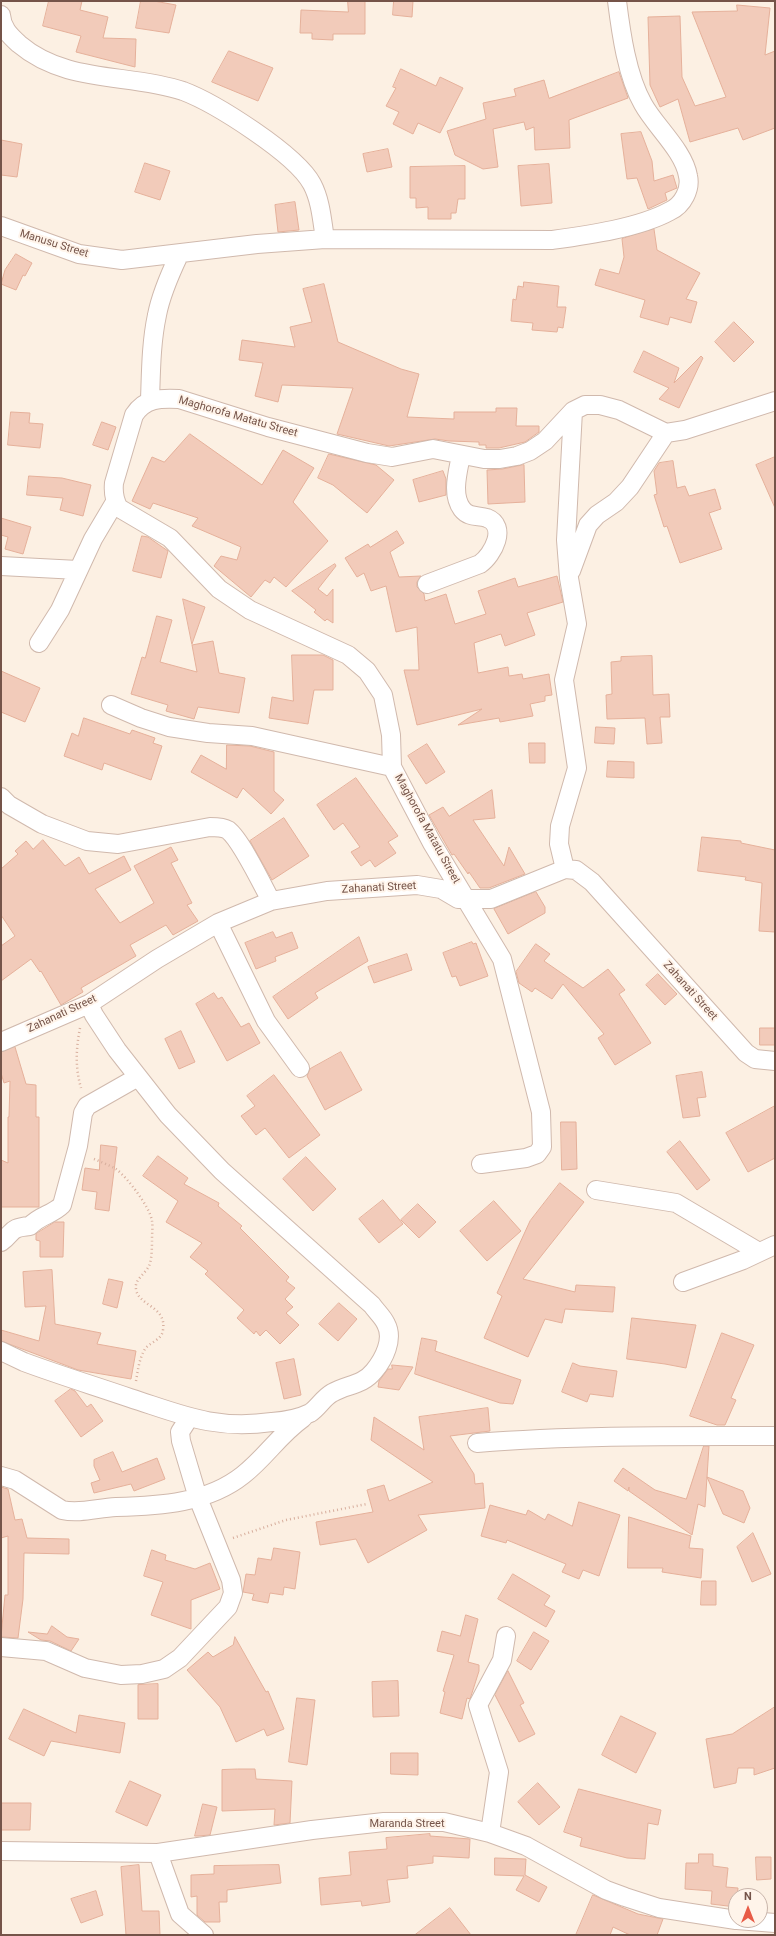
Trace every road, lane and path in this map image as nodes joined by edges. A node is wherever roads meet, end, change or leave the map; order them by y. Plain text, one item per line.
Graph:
1 (617, 1) edge
2 (1, 15) edge
3 (1, 226) edge
4 (325, 239) junction
5 (179, 255) junction
6 (150, 400) junction
7 (775, 401) edge
8 (573, 411) junction
9 (666, 433) junction
10 (461, 455) junction
11 (115, 502) junction
12 (1, 566) edge
13 (78, 570) junction
14 (569, 578) junction
15 (426, 584) dead end
16 (38, 643) dead end
17 (111, 705) dead end
18 (392, 767) junction
19 (1, 797) edge
20 (565, 869) junction
21 (467, 900) junction
22 (271, 902) junction
23 (218, 923) junction
24 (92, 1009) junction
25 (1, 1042) edge
26 (775, 1061) edge
27 (300, 1068) dead end
28 (138, 1077) junction
29 (83, 1113) junction
30 (78, 1146) junction
31 (481, 1164) dead end
32 (596, 1190) dead end
33 (1, 1242) edge
34 (767, 1249) edge
35 (683, 1282) dead end
36 (1, 1351) edge
37 (133, 1398) junction
38 (311, 1412) junction
39 (189, 1418) junction
40 (775, 1436) edge
41 (477, 1443) dead end
42 (1, 1476) edge
43 (198, 1498) junction
44 (368, 1504) dead end
45 (217, 1544) junction
46 (506, 1636) dead end
47 (1, 1647) edge
48 (490, 1833) junction
49 (1, 1851) edge
50 (158, 1854) junction
51 (728, 1919) edge
52 (204, 1935) edge

1 - 4 street, Manusu Street
2 - 4 street
3 - 5 street, Manusu Street
4 - 5 street, Manusu Street
5 - 6 street
6 - 10 street, Maghorofa Matatu Street
6 - 11 street
7 - 9 street
8 - 9 street, Maghorofa Matatu Street
8 - 10 street, Maghorofa Matatu Street
8 - 14 street
9 - 14 street
10 - 15 street
11 - 13 street
11 - 18 street, Maghorofa Matatu Street
12 - 13 street
13 - 16 street
14 - 20 street
17 - 18 street
18 - 21 street, Maghorofa Matatu Street
19 - 22 street
20 - 21 street, Zahanati Street
20 - 26 street, Zahanati Street
21 - 22 street, Zahanati Street
21 - 31 street, Maghorofa Matatu Street
22 - 23 street, Zahanati Street
23 - 24 street, Zahanati Street
23 - 27 street
24 - 25 street, Zahanati Street
24 - 28 street
24 - 29 path
28 - 29 street
28 - 38 street
29 - 30 street
30 - 33 street
30 - 37 path
32 - 34 street
34 - 35 street
36 - 37 street
37 - 39 street
38 - 39 street
38 - 43 street
39 - 43 street
40 - 41 street
42 - 43 street
43 - 45 street
44 - 45 path
45 - 47 street
46 - 48 street
48 - 50 street, Maranda Street
48 - 51 street, Maranda Street
49 - 50 street, Maranda Street
50 - 52 street

